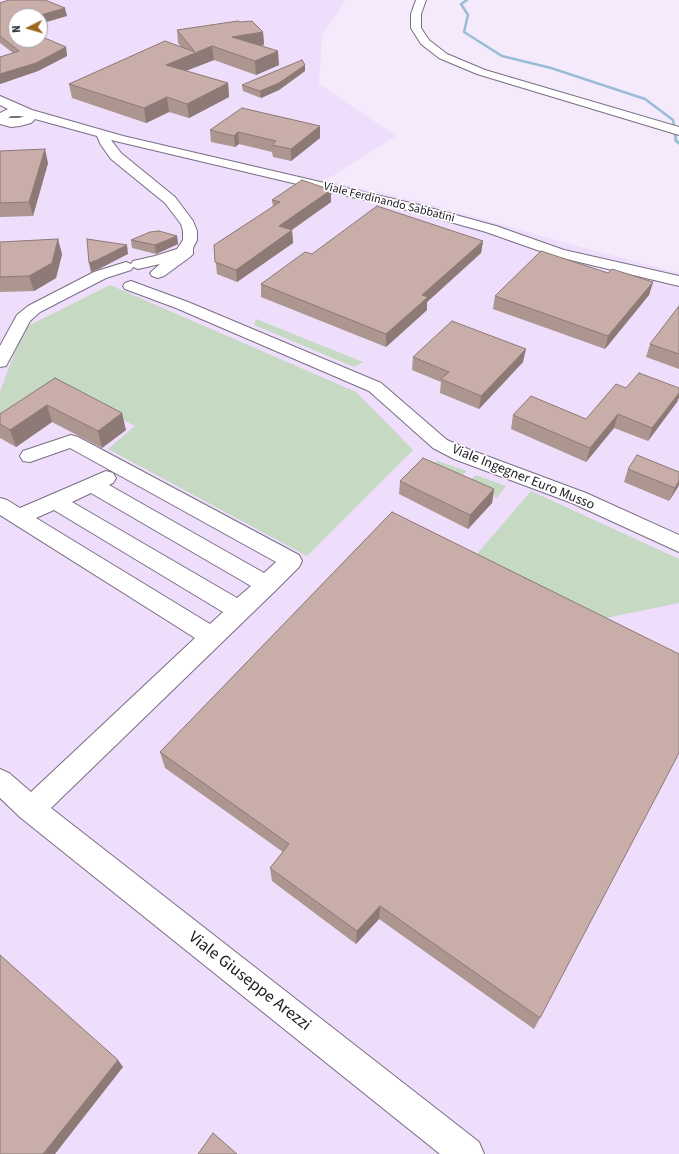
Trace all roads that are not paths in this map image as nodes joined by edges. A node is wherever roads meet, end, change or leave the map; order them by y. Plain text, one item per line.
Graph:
1 (421, 0) edge
2 (5, 115) edge
3 (679, 131) edge
4 (101, 133) junction
5 (185, 248) junction
6 (129, 275) junction
7 (158, 275) junction
8 (679, 281) edge
9 (182, 305) junction
10 (0, 362) edge
11 (30, 456) dead end
12 (125, 470) junction
13 (92, 484) junction
14 (55, 501) junction
15 (0, 505) edge
16 (19, 517) junction
17 (679, 544) edge
18 (267, 585) junction
19 (240, 611) junction
20 (213, 637) junction
21 (0, 781) edge
22 (0, 792) edge
23 (31, 809) junction
24 (467, 1154) edge

1 - 3 street
2 - 4 street
2 - 4 street
4 - 5 street
4 - 8 street, Viale Ferdinando Sabbatini
5 - 6 street
5 - 7 street
6 - 7 street
6 - 7 street
6 - 9 street
6 - 10 street
7 - 9 street
9 - 17 street, Viale Ingegner Euro Musso
11 - 12 street
12 - 13 street
12 - 18 street
13 - 14 street
13 - 18 street
14 - 16 street
14 - 19 street
15 - 16 street
16 - 20 street
18 - 19 street
19 - 20 street
20 - 23 street
21 - 23 street
22 - 23 street
23 - 24 street, Viale Giuseppe Arezzi

